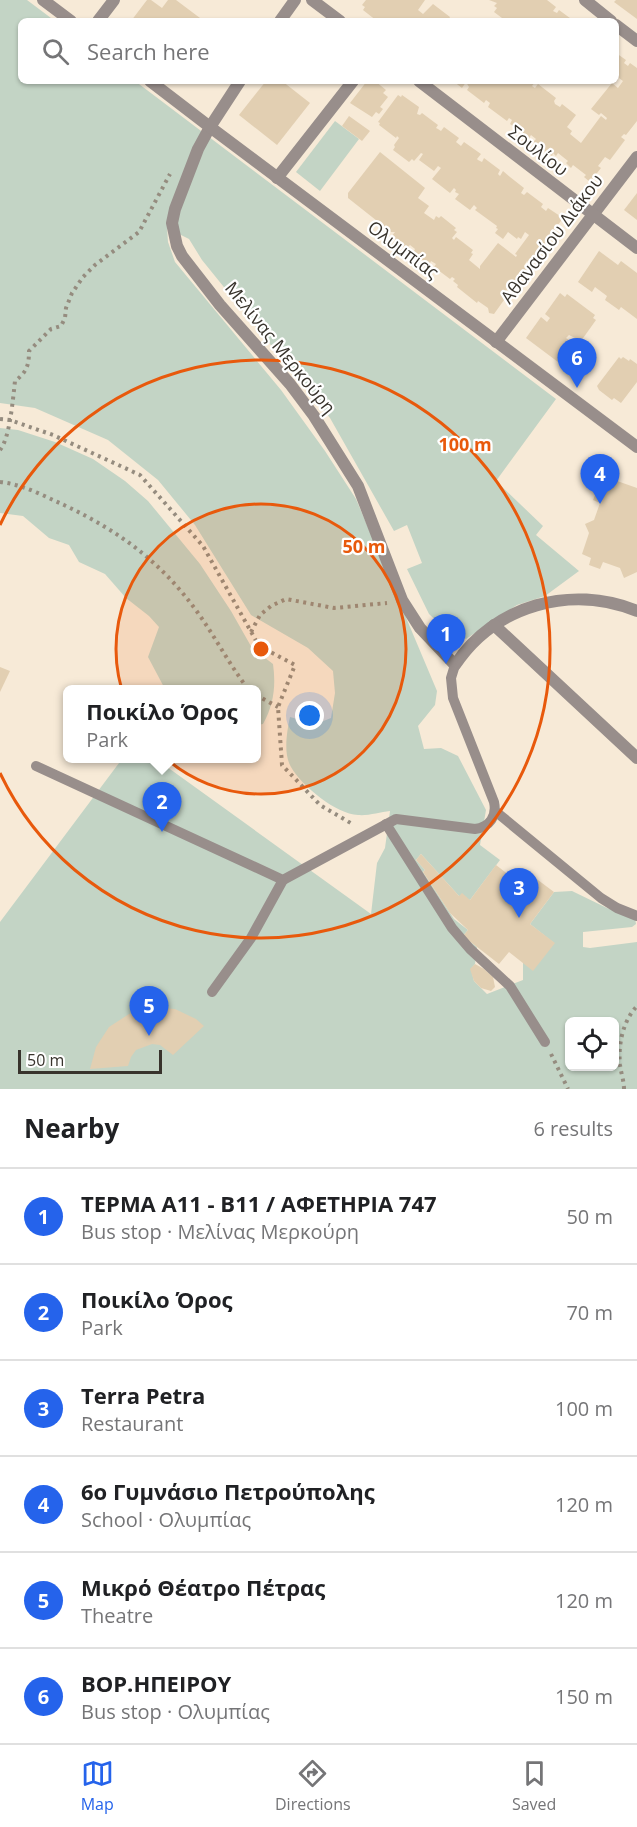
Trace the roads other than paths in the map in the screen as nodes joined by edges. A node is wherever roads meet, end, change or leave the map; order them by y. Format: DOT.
graph roads {
  1 [pos="43,0"];
  2 [pos="114,0"];
  3 [pos="295,0"];
  4 [pos="312,0"];
  5 [pos="585,0"];
  6 [pos="67,18"];
  7 [pos="100,18"];
  8 [pos="282,18"];
  9 [pos="336,18"];
  10 [pos="607,18"];
  11 [pos="619,27"];
  12 [pos="637,41"];
  13 [pos="154,84"];
  14 [pos="238,84"];
  15 [pos="352,84"];
  16 [pos="423,84"];
  17 [pos="210,127"];
  18 [pos="637,156"];
  19 [pos="277,178"];
  20 [pos="592,215"];
  21 [pos="637,248"];
  22 [pos="496,342"];
  23 [pos="637,447"];
  24 [pos="637,611"];
  25 [pos="494,625"];
  26 [pos="455,664"];
  27 [pos="637,758"];
  28 [pos="36,766"];
  29 [pos="494,814"];
  30 [pos="386,824"];
  31 [pos="283,880"];
  32 [pos="637,916"];
  33 [pos="212,992"];
  34 [pos="545,1042"];
  1 -- 6 [label="street"];
  2 -- 7 [label="street"];
  3 -- 8 [label="street"];
  4 -- 9 [label="street"];
  5 -- 10 [label="street"];
  11 -- 12 [label="street"];
  13 -- 17 [label="street, Ολυμπίας"];
  14 -- 17 [label="street, Μελίνας Μερκούρη"];
  15 -- 19 [label="street"];
  16 -- 20 [label="street, Σουλίου"];
  17 -- 19 [label="street, Ολυμπίας"];
  17 -- 26 [label="street, Μελίνας Μερκούρη"];
  18 -- 20 [label="street, Αθανασίου Διάκου"];
  19 -- 22 [label="street, Ολυμπίας"];
  20 -- 21 [label="street, Σουλίου"];
  20 -- 22 [label="street, Αθανασίου Διάκου"];
  22 -- 23 [label="street, Ολυμπίας"];
  24 -- 25 [label="street"];
  25 -- 26 [label="street"];
  25 -- 27 [label="street"];
  26 -- 29 [label="lane"];
  28 -- 31 [label="lane"];
  29 -- 30 [label="lane"];
  29 -- 32 [label="lane"];
  30 -- 31 [label="lane"];
  30 -- 34 [label="lane"];
  31 -- 33 [label="lane"];
}
